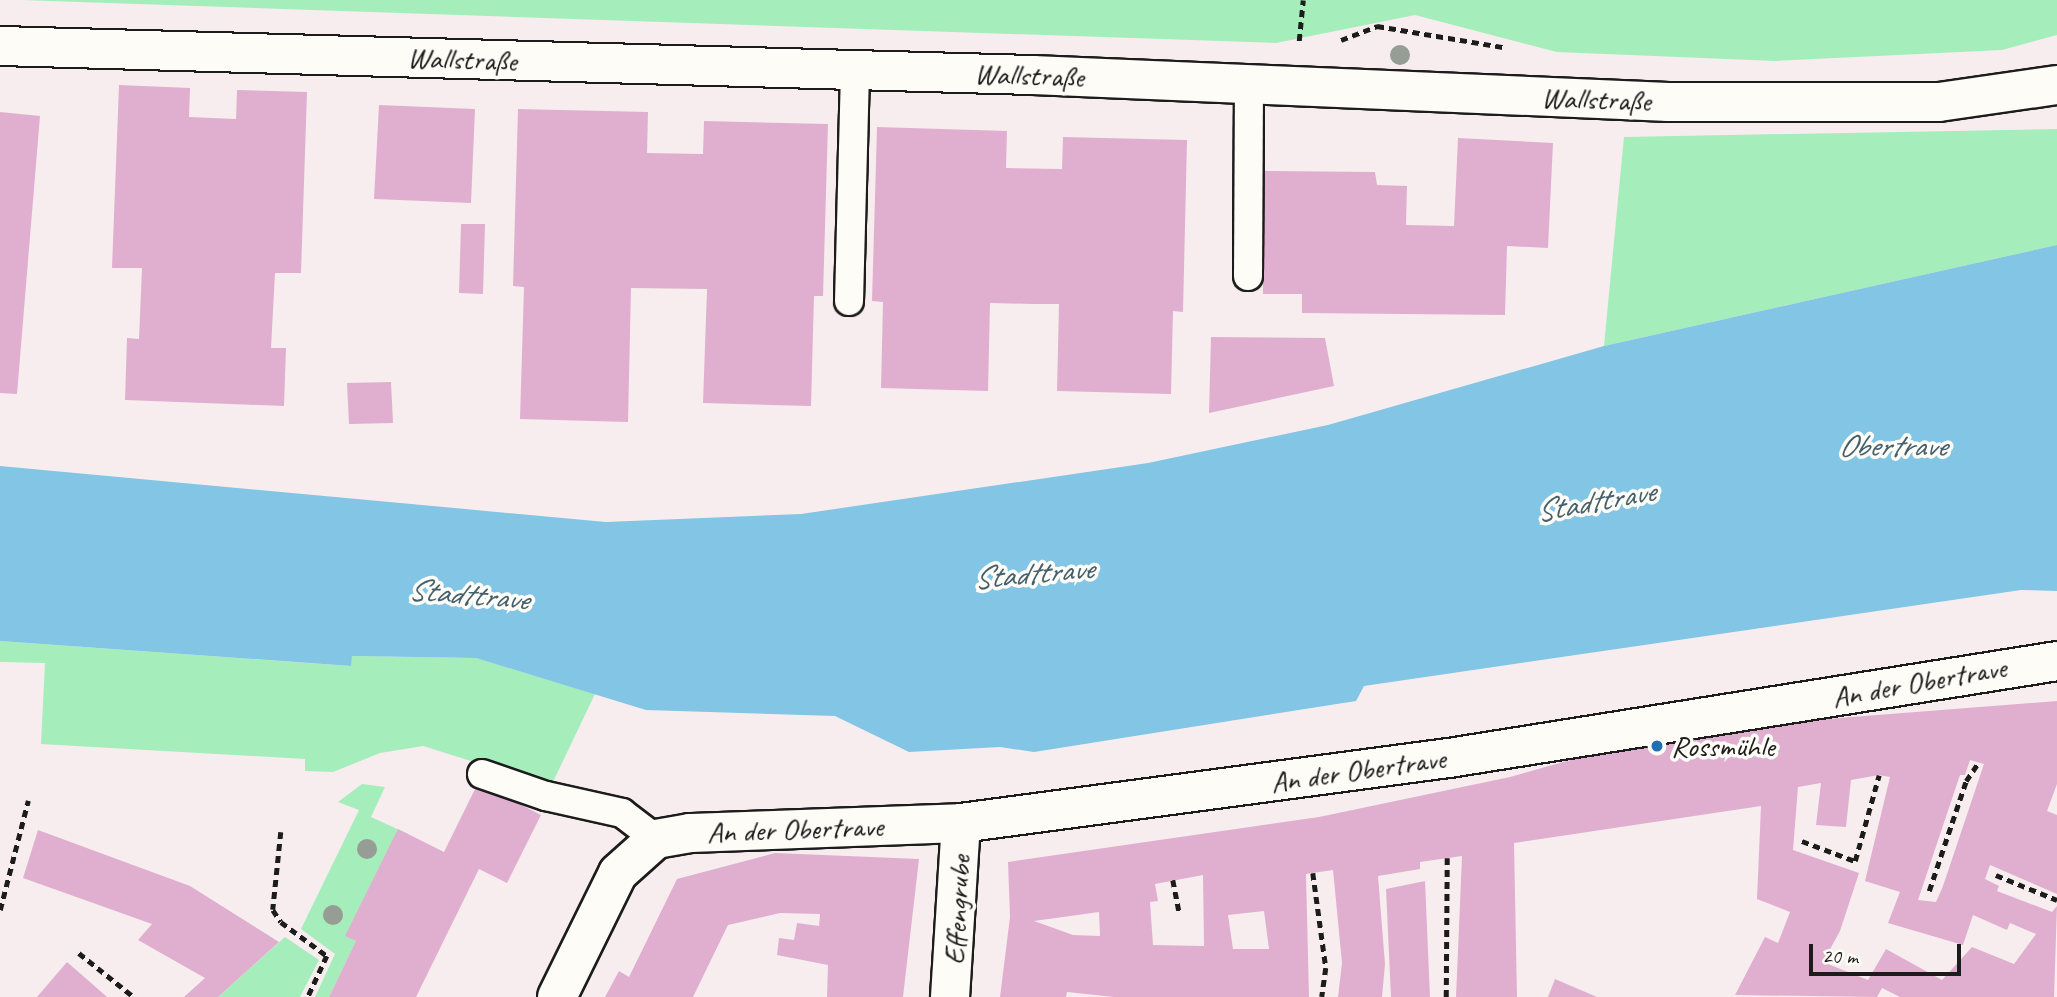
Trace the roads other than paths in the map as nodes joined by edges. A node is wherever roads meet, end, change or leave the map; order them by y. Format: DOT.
graph roads {
  1 [pos="0,46"];
  2 [pos="855,70"];
  3 [pos="1249,84"];
  4 [pos="2057,85"];
  5 [pos="1248,276"];
  6 [pos="849,301"];
  7 [pos="2057,661"];
  8 [pos="482,774"];
  9 [pos="961,823"];
  10 [pos="656,839"];
  11 [pos="556,997"];
  12 [pos="950,997"];
  1 -- 2 [label="main road, Wallstraße"];
  2 -- 3 [label="main road, Wallstraße"];
  2 -- 6 [label="lane"];
  3 -- 4 [label="main road, Wallstraße"];
  3 -- 5 [label="lane"];
  7 -- 9 [label="main road, An der Obertrave"];
  8 -- 10 [label="lane"];
  9 -- 10 [label="main road, An der Obertrave"];
  9 -- 12 [label="main road, Effengrube"];
  10 -- 11 [label="main road"];
}
